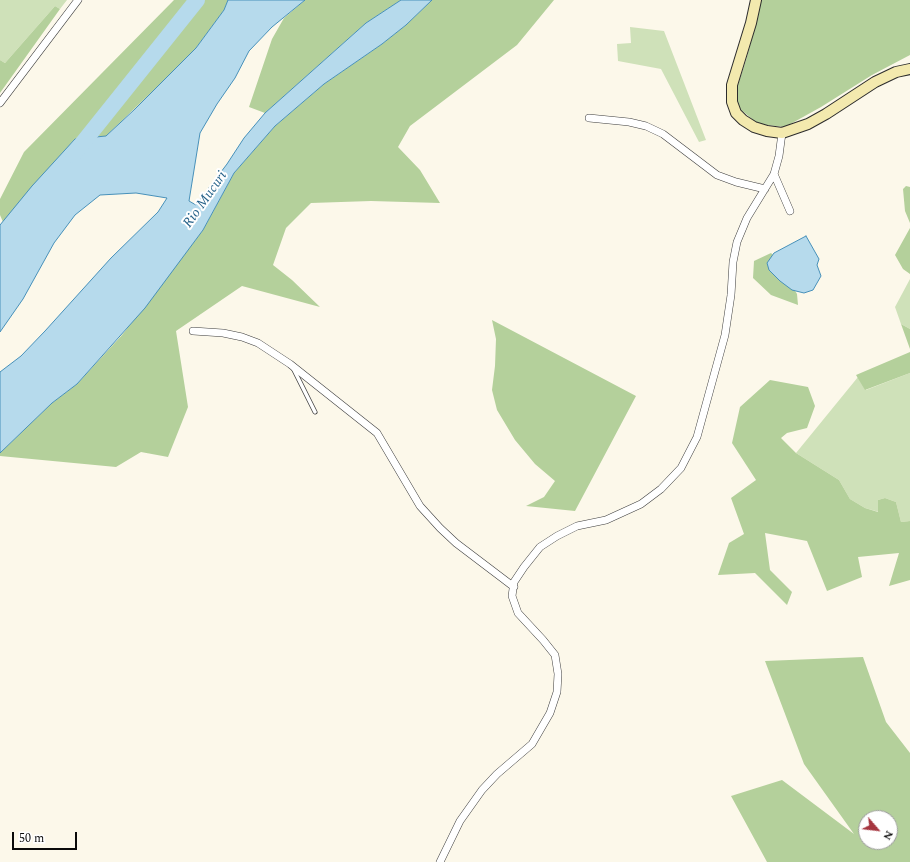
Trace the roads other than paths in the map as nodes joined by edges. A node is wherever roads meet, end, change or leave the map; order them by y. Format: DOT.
graph roads {
  1 [pos="78,0"];
  2 [pos="756,0"];
  3 [pos="910,69"];
  4 [pos="0,103"];
  5 [pos="589,118"];
  6 [pos="782,132"];
  7 [pos="774,174"];
  8 [pos="765,189"];
  9 [pos="790,211"];
  10 [pos="193,331"];
  11 [pos="290,364"];
  12 [pos="315,412"];
  13 [pos="514,587"];
  14 [pos="440,862"];
  1 -- 4 [label="street"];
  2 -- 6 [label="main road"];
  3 -- 6 [label="main road"];
  5 -- 8 [label="street"];
  6 -- 7 [label="street"];
  7 -- 8 [label="street"];
  7 -- 9 [label="street"];
  8 -- 13 [label="street"];
  10 -- 11 [label="street"];
  11 -- 12 [label="lane"];
  11 -- 13 [label="street"];
  13 -- 14 [label="street"];
}
